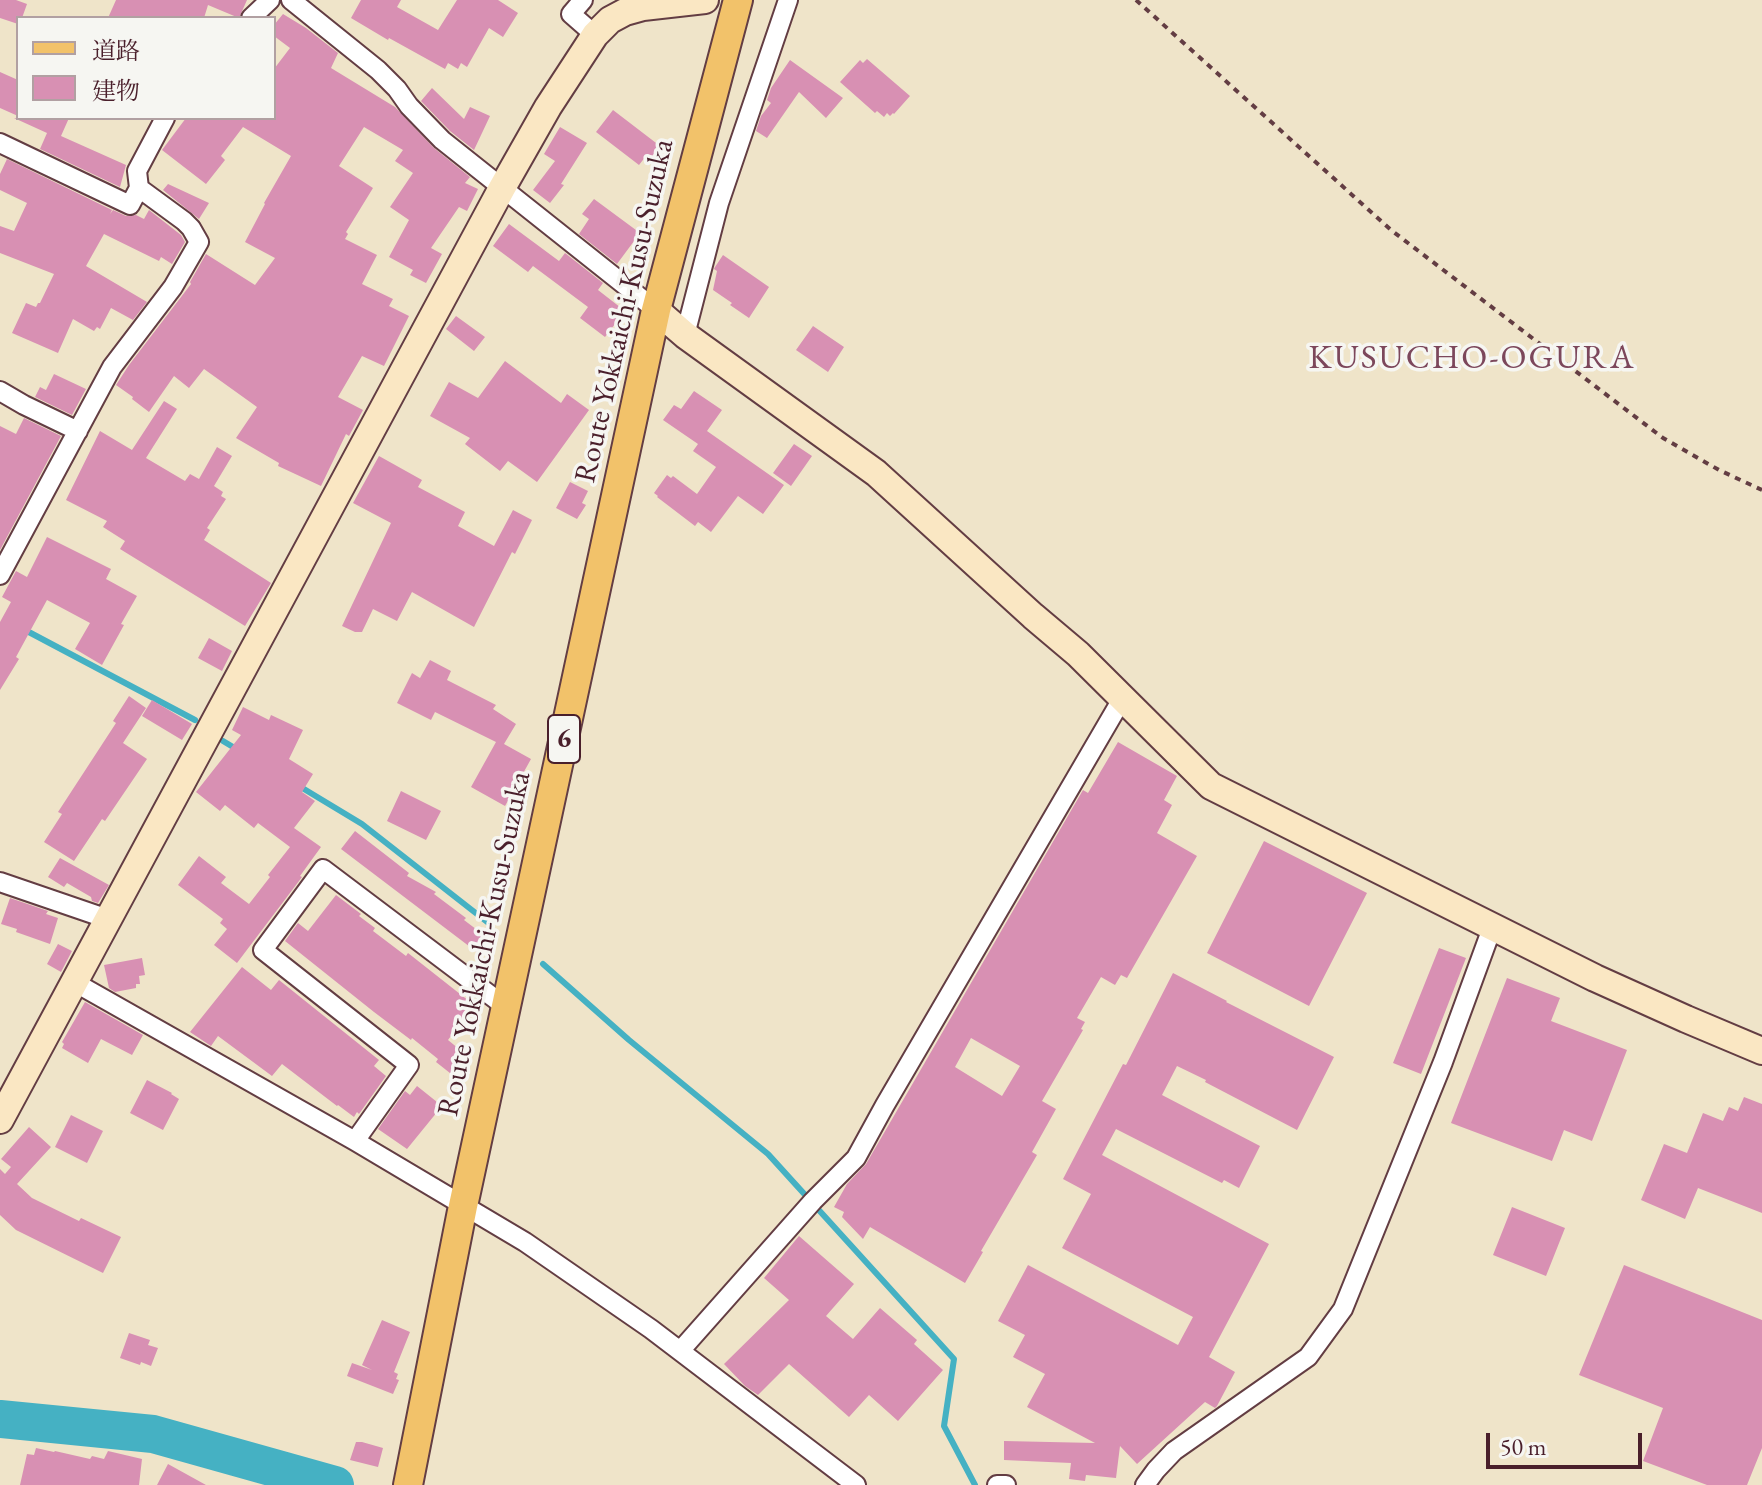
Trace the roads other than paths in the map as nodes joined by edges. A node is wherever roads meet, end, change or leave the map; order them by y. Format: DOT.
graph roads {
  1 [pos="270,0"];
  2 [pos="291,0"];
  3 [pos="583,0"];
  4 [pos="705,0"];
  5 [pos="738,0"];
  6 [pos="788,0"];
  7 [pos="253,16"];
  8 [pos="595,35"];
  9 [pos="164,120"];
  10 [pos="0,143"];
  11 [pos="139,188"];
  12 [pos="502,188"];
  13 [pos="656,310"];
  14 [pos="685,335"];
  15 [pos="0,391"];
  16 [pos="78,431"];
  17 [pos="0,575"];
  18 [pos="1122,699"];
  19 [pos="2,888"];
  20 [pos="108,919"];
  21 [pos="1492,928"];
  22 [pos="74,982"];
  23 [pos="506,1007"];
  24 [pos="1762,1051"];
  25 [pos="0,1120"];
  26 [pos="355,1141"];
  27 [pos="463,1206"];
  28 [pos="680,1351"];
  29 [pos="408,1483"];
  30 [pos="856,1485"];
  31 [pos="997,1485"];
  32 [pos="1006,1485"];
  33 [pos="1145,1485"];
  1 -- 7 [label="street"];
  2 -- 12 [label="street"];
  3 -- 8 [label="street"];
  4 -- 8 [label="street"];
  5 -- 13 [label="main road, Route Yokkaichi-Kusu-Suzuka / 6"];
  6 -- 14 [label="street"];
  8 -- 12 [label="street"];
  9 -- 11 [label="street"];
  10 -- 11 [label="street"];
  11 -- 16 [label="street"];
  12 -- 13 [label="street"];
  12 -- 20 [label="street"];
  13 -- 14 [label="street"];
  13 -- 23 [label="main road, Route Yokkaichi-Kusu-Suzuka / 6"];
  14 -- 18 [label="street"];
  15 -- 16 [label="street"];
  16 -- 17 [label="street"];
  18 -- 21 [label="street"];
  18 -- 28 [label="street"];
  19 -- 20 [label="street"];
  20 -- 22 [label="street"];
  21 -- 24 [label="street"];
  21 -- 33 [label="street"];
  22 -- 25 [label="street"];
  22 -- 26 [label="street"];
  23 -- 26 [label="street"];
  23 -- 27 [label="main road, Route Yokkaichi-Kusu-Suzuka / 6"];
  26 -- 27 [label="street"];
  27 -- 28 [label="street"];
  27 -- 29 [label="main road, Route Yokkaichi-Kusu-Suzuka / 6"];
  28 -- 30 [label="street"];
  31 -- 32 [label="street"];
}
